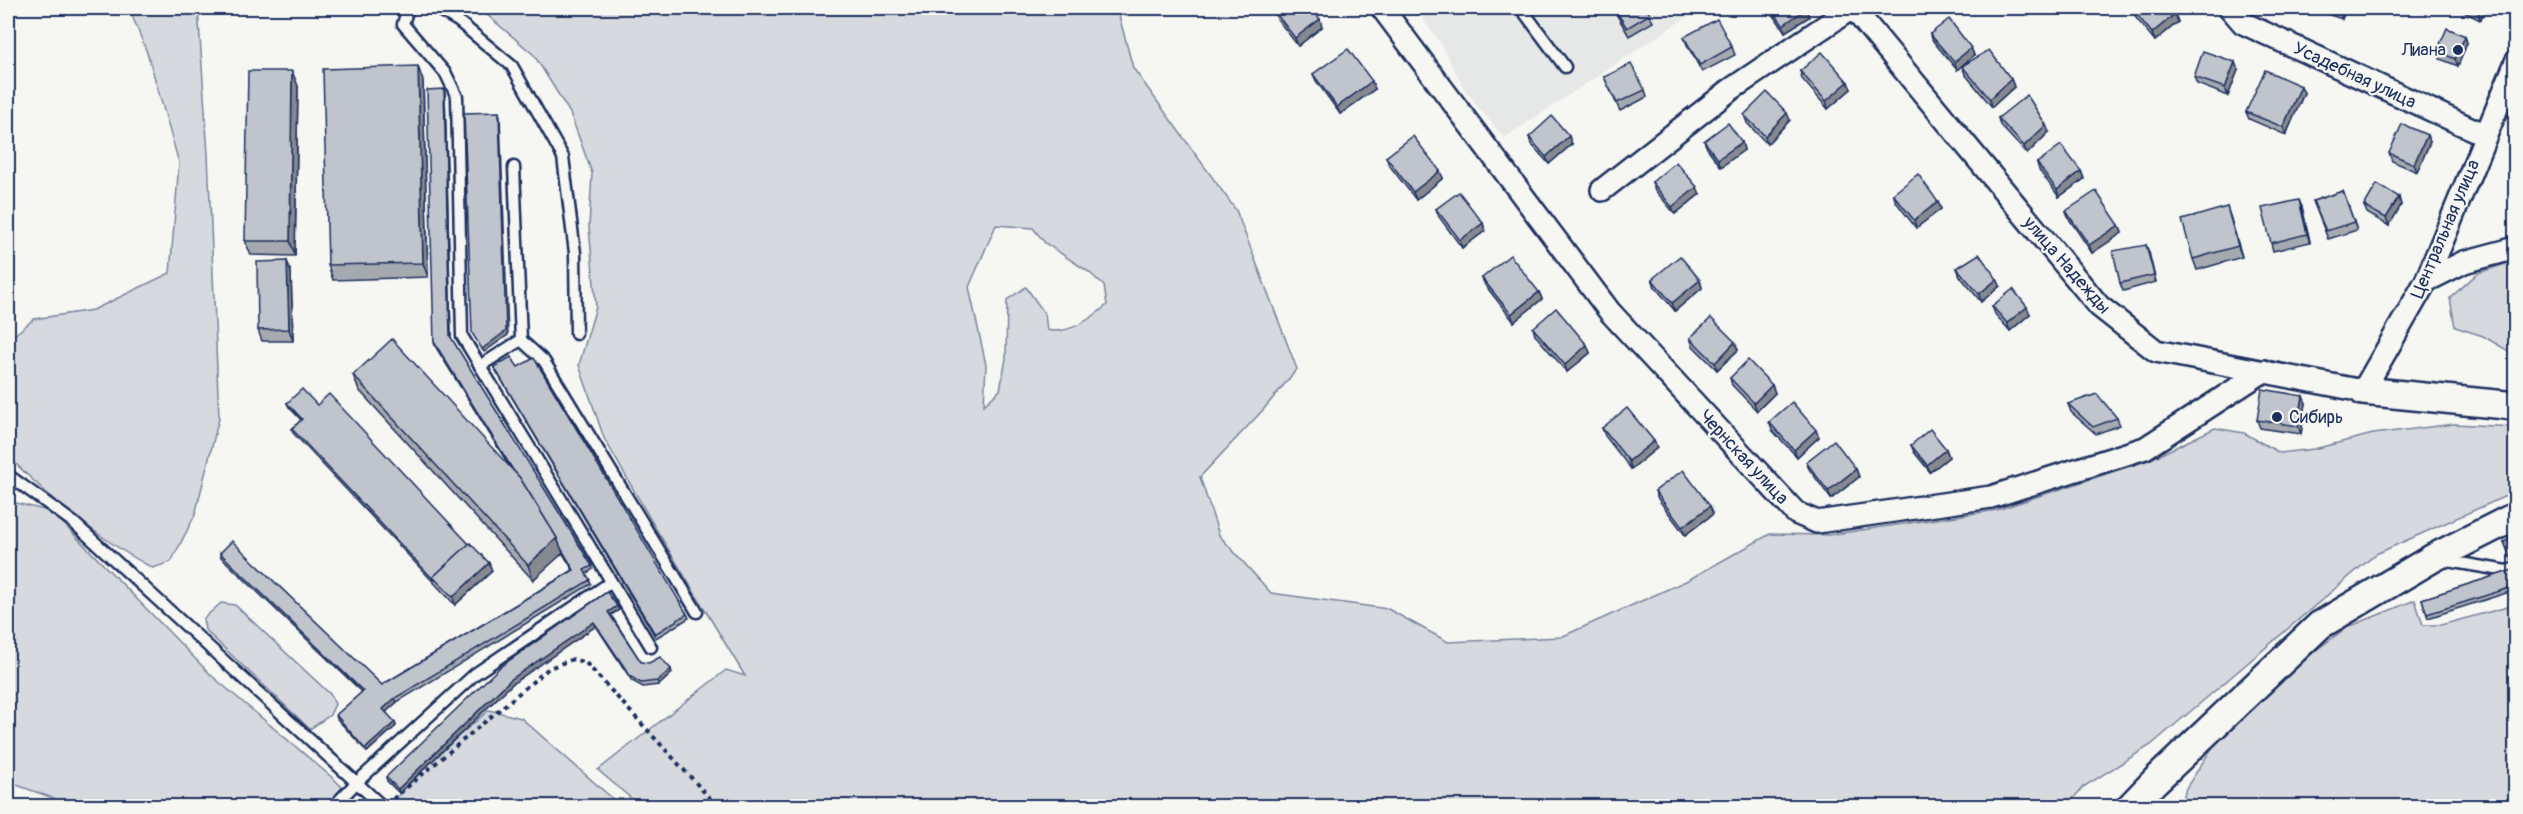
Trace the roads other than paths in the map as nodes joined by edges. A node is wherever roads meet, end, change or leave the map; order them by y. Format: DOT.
graph roads {
  1 [pos="408,8"];
  2 [pos="436,8"];
  3 [pos="1382,8"];
  4 [pos="1521,8"];
  5 [pos="1852,8"];
  6 [pos="2230,8"];
  7 [pos="2516,62"];
  8 [pos="1565,67"];
  9 [pos="2485,135"];
  10 [pos="514,167"];
  11 [pos="1602,190"];
  12 [pos="2516,248"];
  13 [pos="2426,281"];
  14 [pos="576,334"];
  15 [pos="521,340"];
  16 [pos="480,366"];
  17 [pos="2264,371"];
  18 [pos="2363,391"];
  19 [pos="2516,406"];
  20 [pos="8,476"];
  21 [pos="2516,516"];
  22 [pos="2433,558"];
  23 [pos="2516,568"];
  24 [pos="611,582"];
  25 [pos="697,612"];
  26 [pos="651,647"];
  27 [pos="356,783"];
  28 [pos="334,807"];
  29 [pos="383,807"];
  30 [pos="2131,807"];
  1 -- 16 [label="lane"];
  2 -- 14 [label="lane"];
  3 -- 17 [label="street, Чернская улица"];
  4 -- 8 [label="lane"];
  5 -- 11 [label="street"];
  5 -- 17 [label="street, улица Надежды"];
  6 -- 9 [label="street, Усадебная улица"];
  7 -- 9 [label="street, Центральная улица"];
  9 -- 13 [label="street, Центральная улица"];
  10 -- 15 [label="lane"];
  12 -- 13 [label="street"];
  13 -- 18 [label="street, Центральная улица"];
  15 -- 16 [label="lane"];
  15 -- 25 [label="lane"];
  16 -- 24 [label="lane"];
  17 -- 18 [label="street, улица Надежды"];
  18 -- 19 [label="street"];
  20 -- 27 [label="lane"];
  21 -- 22 [label="street"];
  22 -- 23 [label="lane"];
  22 -- 30 [label="street"];
  24 -- 26 [label="lane"];
  24 -- 27 [label="lane"];
  27 -- 28 [label="lane"];
  27 -- 29 [label="lane"];
}
